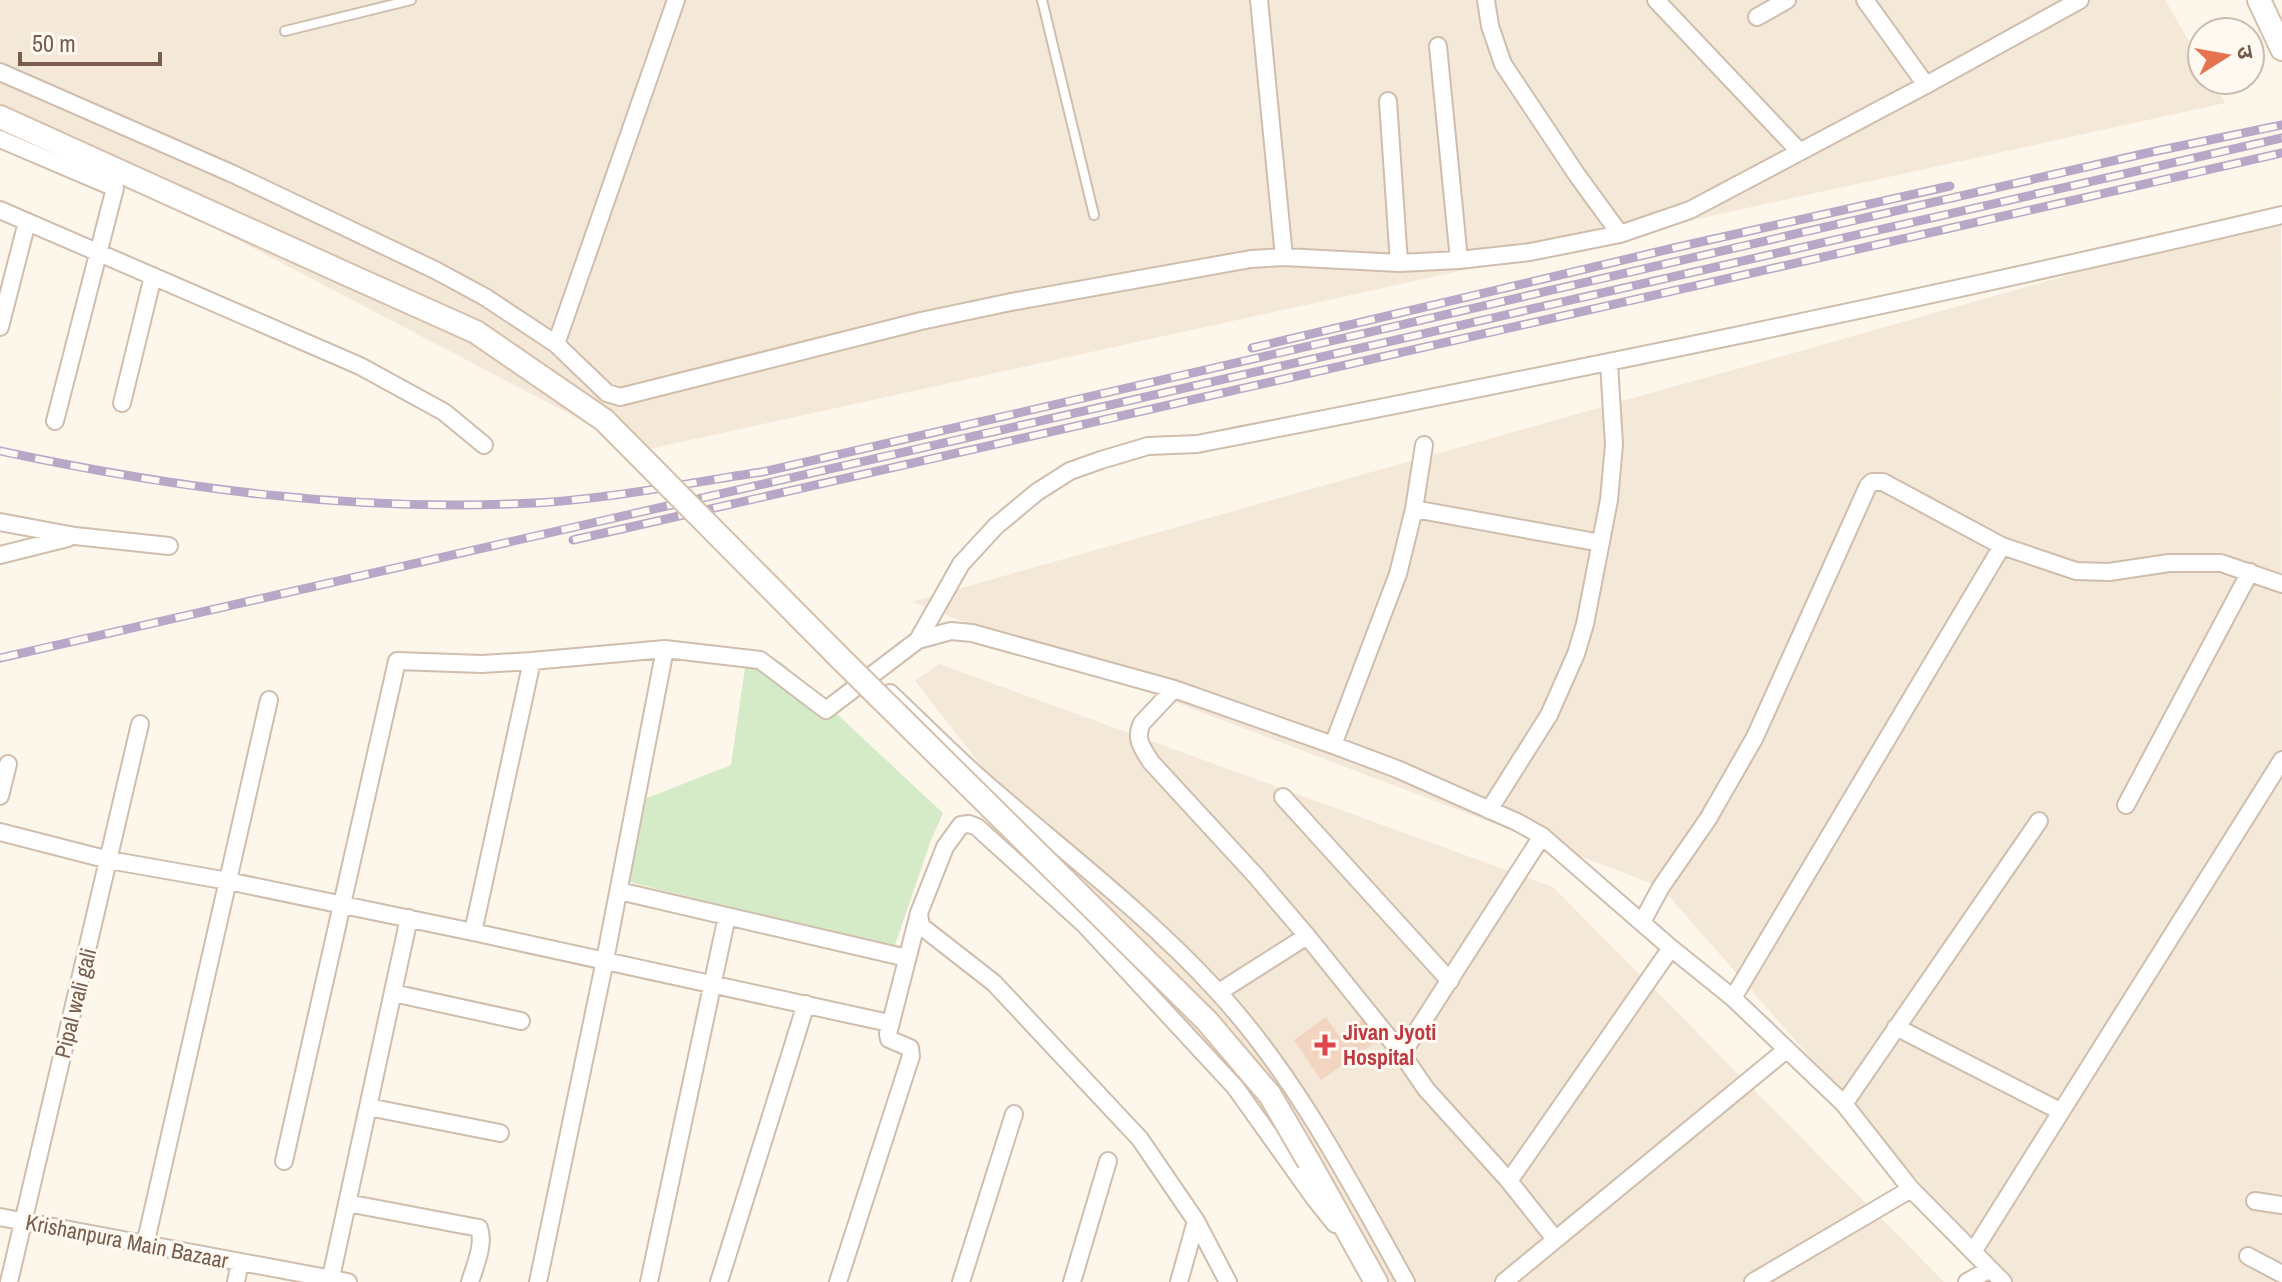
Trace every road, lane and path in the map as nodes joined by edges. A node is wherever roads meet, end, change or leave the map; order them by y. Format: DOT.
graph roads {
  1 [pos="411,0"];
  2 [pos="676,0"];
  3 [pos="1042,0"];
  4 [pos="1259,0"];
  5 [pos="1486,0"];
  6 [pos="1656,0"];
  7 [pos="1787,0"];
  8 [pos="1865,0"];
  9 [pos="2259,0"];
  10 [pos="2070,2"];
  11 [pos="1757,17"];
  12 [pos="285,31"];
  13 [pos="1438,46"];
  14 [pos="2282,49"];
  15 [pos="0,72"];
  16 [pos="1926,85"];
  17 [pos="1388,101"];
  18 [pos="0,117"];
  19 [pos="0,139"];
  20 [pos="1800,152"];
  21 [pos="0,210"];
  22 [pos="1094,215"];
  23 [pos="2282,215"];
  24 [pos="27,222"];
  25 [pos="1620,234"];
  26 [pos="99,253"];
  27 [pos="1284,257"];
  28 [pos="1459,260"];
  29 [pos="1399,263"];
  30 [pos="153,276"];
  31 [pos="1,322"];
  32 [pos="556,344"];
  33 [pos="1609,363"];
  34 [pos="122,403"];
  35 [pos="55,421"];
  36 [pos="484,445"];
  37 [pos="1424,445"];
  38 [pos="1414,509"];
  39 [pos="0,522"];
  40 [pos="75,536"];
  41 [pos="1601,543"];
  42 [pos="169,546"];
  43 [pos="2002,546"];
  44 [pos="0,555"];
  45 [pos="2250,572"];
  46 [pos="2282,584"];
  47 [pos="918,640"];
  48 [pos="665,649"];
  49 [pos="532,661"];
  50 [pos="872,675"];
  51 [pos="1174,689"];
  52 [pos="269,700"];
  53 [pos="140,724"];
  54 [pos="1333,745"];
  55 [pos="2282,760"];
  56 [pos="8,764"];
  57 [pos="0,796"];
  58 [pos="1283,797"];
  59 [pos="2126,805"];
  60 [pos="1489,810"];
  61 [pos="2039,821"];
  62 [pos="0,832"];
  63 [pos="1542,836"];
  64 [pos="109,860"];
  65 [pos="228,881"];
  66 [pos="619,891"];
  67 [pos="342,905"];
  68 [pos="919,913"];
  69 [pos="727,916"];
  70 [pos="409,918"];
  71 [pos="1642,922"];
  72 [pos="473,932"];
  73 [pos="1307,936"];
  74 [pos="1671,948"];
  75 [pos="907,958"];
  76 [pos="605,960"];
  77 [pos="1450,981"];
  78 [pos="713,983"];
  79 [pos="1219,992"];
  80 [pos="393,993"];
  81 [pos="1733,998"];
  82 [pos="806,1004"];
  83 [pos="521,1021"];
  84 [pos="889,1023"];
  85 [pos="1896,1027"];
  86 [pos="1786,1050"];
  87 [pos="1402,1054"];
  88 [pos="1844,1104"];
  89 [pos="368,1107"];
  90 [pos="2060,1111"];
  91 [pos="1014,1114"];
  92 [pos="500,1133"];
  93 [pos="284,1161"];
  94 [pos="1108,1161"];
  95 [pos="1509,1181"];
  96 [pos="1911,1189"];
  97 [pos="2255,1201"];
  98 [pos="347,1203"];
  99 [pos="2282,1205"];
  100 [pos="0,1217"];
  101 [pos="1196,1221"];
  102 [pos="22,1222"];
  103 [pos="1555,1239"];
  104 [pos="145,1245"];
  105 [pos="1973,1252"];
  106 [pos="1362,1256"];
  107 [pos="2248,1256"];
  108 [pos="240,1262"];
  109 [pos="1990,1269"];
  110 [pos="2282,1274"];
  111 [pos="330,1280"];
  112 [pos="9,1282"];
  113 [pos="236,1282"];
  114 [pos="348,1282"];
  115 [pos="470,1282"];
  116 [pos="538,1282"];
  117 [pos="649,1282"];
  118 [pos="719,1282"];
  119 [pos="838,1282"];
  120 [pos="961,1282"];
  121 [pos="1072,1282"];
  122 [pos="1179,1282"];
  123 [pos="1228,1282"];
  124 [pos="1376,1282"];
  125 [pos="1406,1282"];
  126 [pos="1504,1282"];
  127 [pos="1753,1282"];
  128 [pos="1967,1282"];
  129 [pos="2003,1282"];
  1 -- 12 [label="lane"];
  2 -- 32 [label="street"];
  3 -- 22 [label="lane"];
  4 -- 27 [label="street"];
  5 -- 25 [label="street"];
  6 -- 20 [label="street"];
  7 -- 11 [label="street"];
  8 -- 16 [label="street"];
  9 -- 14 [label="main road"];
  10 -- 16 [label="street"];
  13 -- 28 [label="street"];
  15 -- 32 [label="street"];
  16 -- 20 [label="street"];
  17 -- 29 [label="street"];
  18 -- 106 [label="main road, bridge"];
  19 -- 26 [label="street"];
  20 -- 25 [label="street"];
  21 -- 24 [label="street"];
  23 -- 33 [label="street"];
  24 -- 26 [label="street"];
  24 -- 31 [label="street"];
  25 -- 28 [label="street"];
  26 -- 30 [label="street"];
  26 -- 35 [label="street"];
  27 -- 29 [label="street"];
  27 -- 32 [label="street"];
  28 -- 29 [label="street"];
  30 -- 34 [label="street"];
  30 -- 36 [label="street"];
  33 -- 41 [label="street"];
  33 -- 47 [label="street"];
  37 -- 38 [label="street"];
  38 -- 41 [label="street"];
  38 -- 54 [label="street"];
  39 -- 40 [label="street"];
  40 -- 42 [label="street"];
  40 -- 44 [label="street"];
  41 -- 60 [label="street"];
  43 -- 45 [label="street"];
  43 -- 71 [label="street"];
  43 -- 81 [label="street"];
  45 -- 46 [label="street"];
  45 -- 59 [label="street"];
  47 -- 50 [label="street"];
  47 -- 51 [label="street"];
  48 -- 49 [label="street"];
  48 -- 50 [label="street"];
  48 -- 66 [label="street"];
  49 -- 67 [label="street"];
  49 -- 72 [label="street"];
  50 -- 79 [label="street"];
  51 -- 54 [label="street"];
  51 -- 73 [label="street"];
  52 -- 65 [label="street"];
  53 -- 64 [label="street, Pipal wali gali"];
  54 -- 60 [label="street"];
  55 -- 90 [label="street"];
  56 -- 57 [label="street"];
  58 -- 77 [label="street"];
  60 -- 63 [label="street"];
  61 -- 85 [label="street"];
  62 -- 64 [label="street"];
  63 -- 71 [label="street"];
  63 -- 77 [label="street"];
  64 -- 65 [label="street"];
  64 -- 102 [label="street, Pipal wali gali"];
  65 -- 67 [label="street"];
  65 -- 104 [label="street"];
  66 -- 69 [label="street"];
  66 -- 76 [label="street"];
  67 -- 70 [label="street"];
  67 -- 93 [label="street"];
  68 -- 75 [label="street"];
  68 -- 101 [label="street"];
  68 -- 106 [label="street"];
  69 -- 75 [label="street"];
  69 -- 78 [label="street"];
  70 -- 72 [label="street"];
  70 -- 80 [label="street"];
  71 -- 74 [label="street"];
  72 -- 76 [label="street"];
  73 -- 79 [label="street"];
  73 -- 87 [label="street"];
  74 -- 81 [label="street"];
  74 -- 95 [label="street"];
  75 -- 84 [label="street"];
  76 -- 78 [label="street"];
  76 -- 116 [label="street"];
  77 -- 87 [label="street"];
  78 -- 82 [label="street"];
  78 -- 117 [label="street"];
  79 -- 125 [label="street"];
  80 -- 83 [label="street"];
  80 -- 89 [label="street"];
  81 -- 86 [label="street"];
  82 -- 84 [label="street"];
  82 -- 118 [label="street"];
  84 -- 119 [label="street"];
  85 -- 88 [label="street"];
  85 -- 90 [label="street"];
  86 -- 88 [label="street"];
  86 -- 103 [label="street"];
  87 -- 95 [label="street"];
  88 -- 96 [label="street"];
  89 -- 92 [label="street"];
  89 -- 98 [label="street"];
  90 -- 105 [label="street"];
  91 -- 120 [label="street"];
  94 -- 121 [label="street"];
  95 -- 103 [label="street"];
  96 -- 105 [label="street"];
  96 -- 127 [label="street"];
  97 -- 99 [label="street"];
  98 -- 111 [label="street"];
  98 -- 115 [label="street"];
  100 -- 102 [label="street, Krishanpura Main Bazaar"];
  101 -- 122 [label="street"];
  101 -- 123 [label="street"];
  102 -- 104 [label="street, Krishanpura Main Bazaar"];
  102 -- 112 [label="street, Pipal wali gali"];
  103 -- 126 [label="street"];
  104 -- 108 [label="street, Krishanpura Main Bazaar"];
  105 -- 109 [label="street"];
  106 -- 124 [label="main road"];
  107 -- 110 [label="street"];
  108 -- 111 [label="street, Krishanpura Main Bazaar"];
  108 -- 113 [label="street"];
  109 -- 128 [label="street"];
  109 -- 129 [label="street"];
  111 -- 114 [label="street, Krishanpura Main Bazaar"];
}
